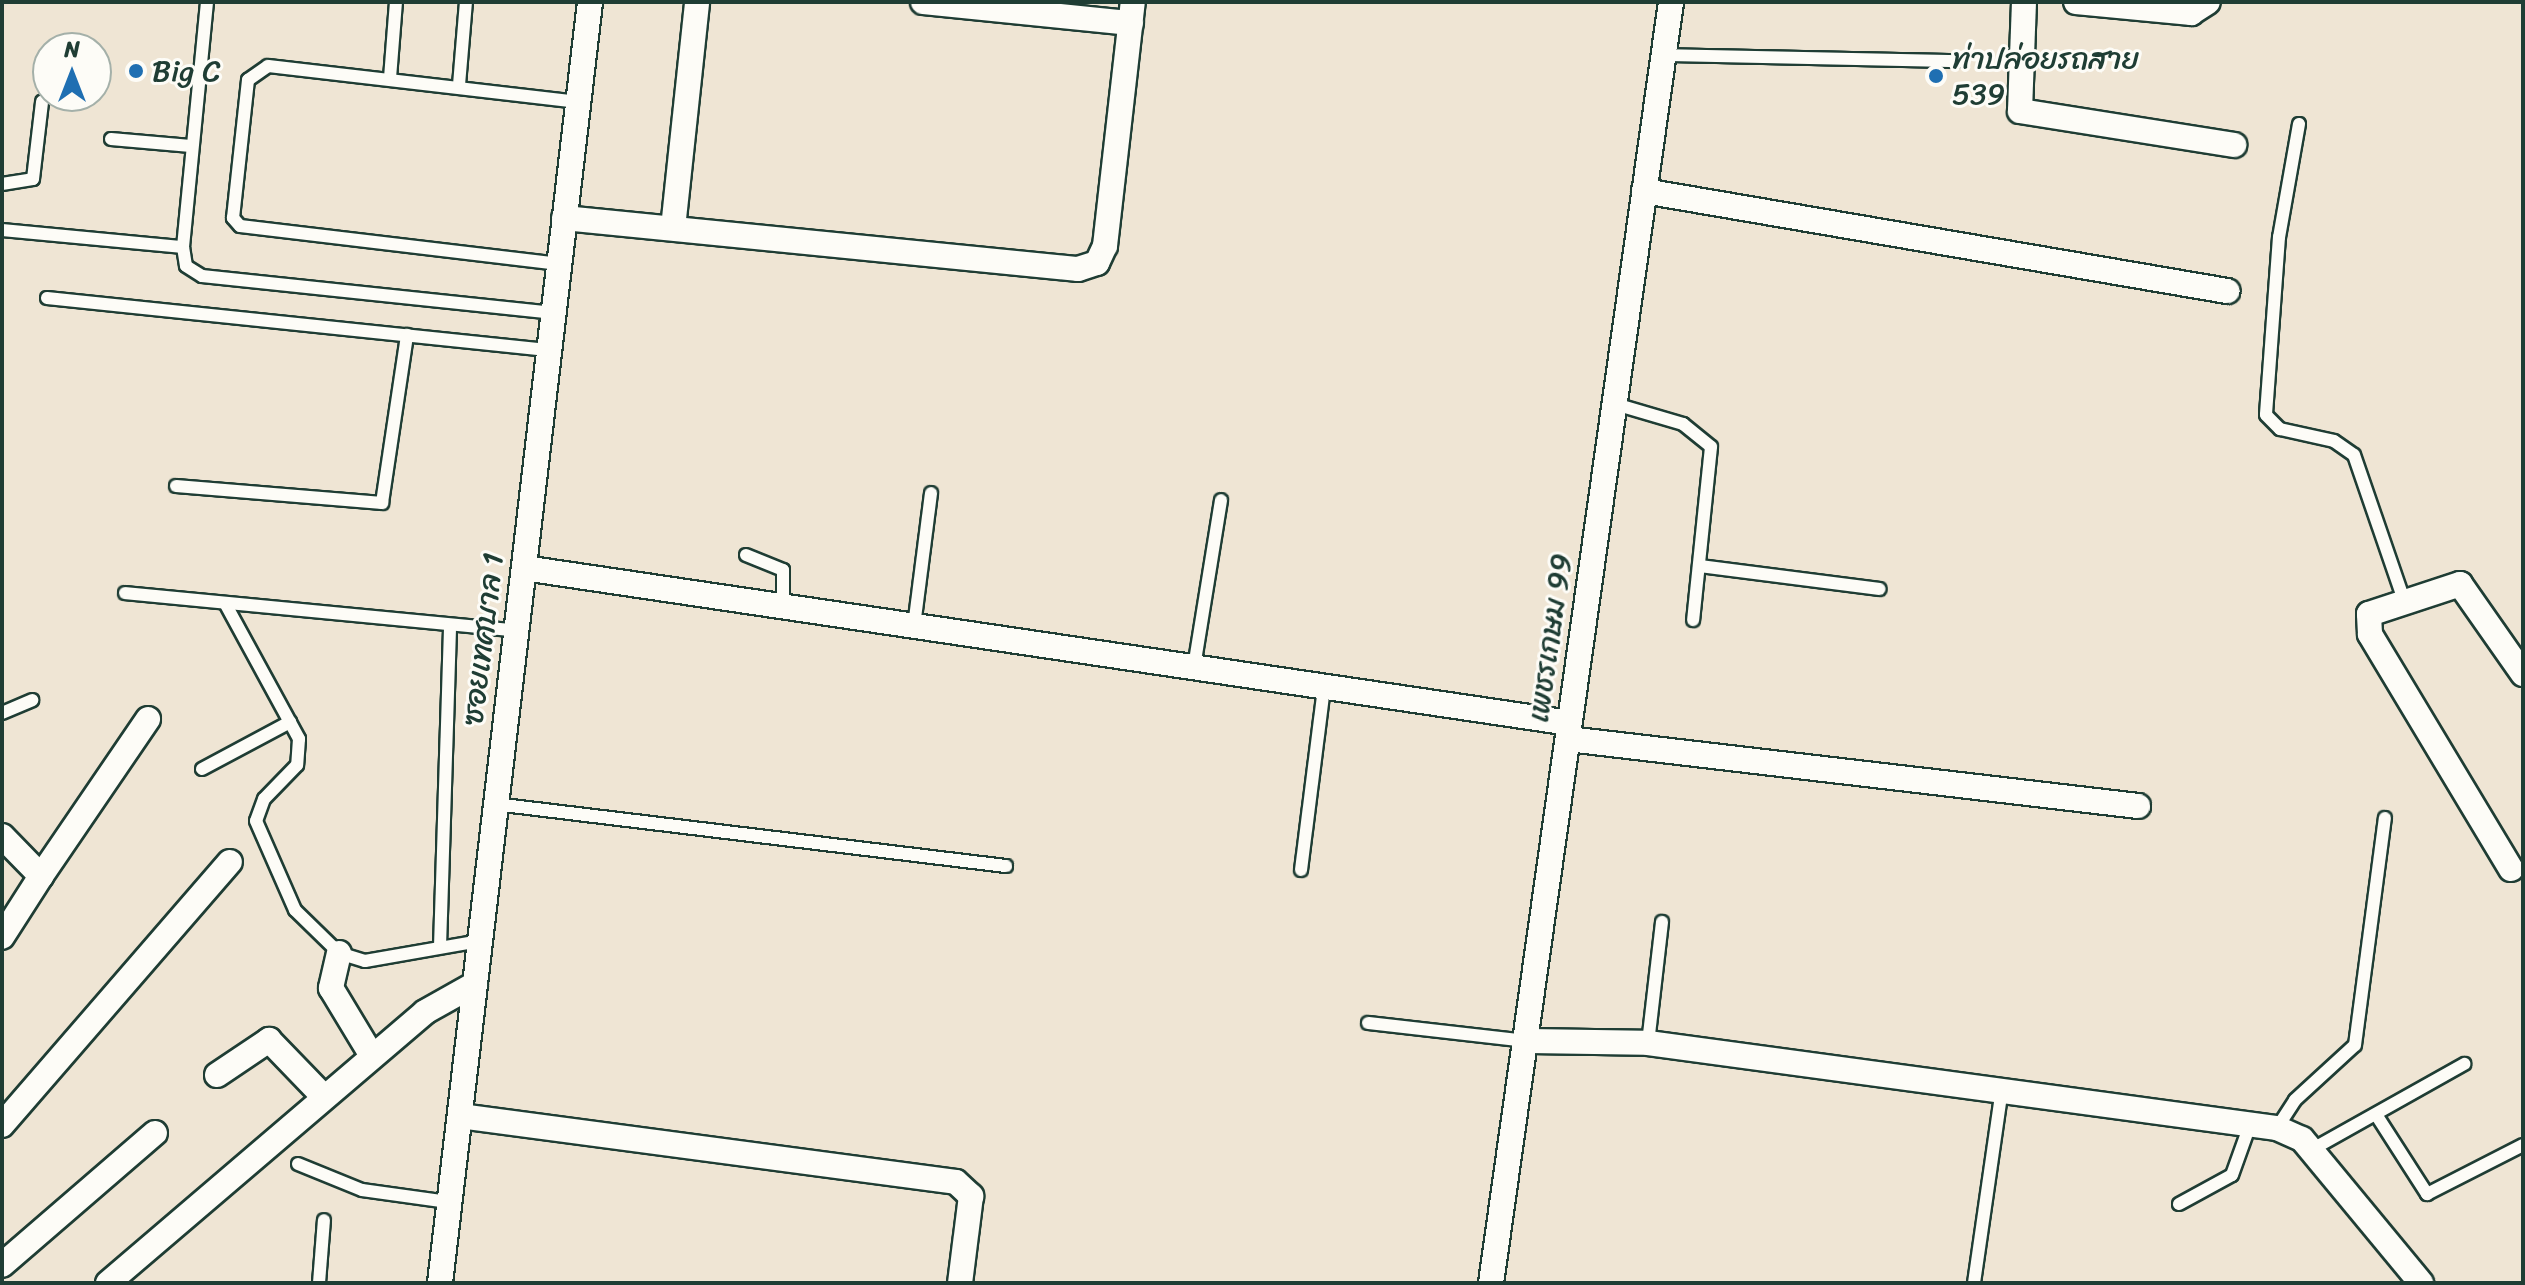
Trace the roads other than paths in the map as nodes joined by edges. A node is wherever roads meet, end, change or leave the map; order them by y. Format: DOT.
graph roads {
  1 [pos="207,2"];
  2 [pos="396,2"];
  3 [pos="466,2"];
  4 [pos="590,2"];
  5 [pos="697,2"];
  6 [pos="923,2"];
  7 [pos="1671,2"];
  8 [pos="2024,2"];
  9 [pos="2076,2"];
  10 [pos="2208,2"];
  11 [pos="2111,4"];
  12 [pos="1132,12"];
  13 [pos="1664,55"];
  14 [pos="1955,61"];
  15 [pos="390,78"];
  16 [pos="459,85"];
  17 [pos="579,102"];
  18 [pos="41,112"];
  19 [pos="2299,124"];
  20 [pos="111,139"];
  21 [pos="2234,145"];
  22 [pos="191,146"];
  23 [pos="2,184"];
  24 [pos="1644,191"];
  25 [pos="564,218"];
  26 [pos="673,228"];
  27 [pos="2,230"];
  28 [pos="183,247"];
  29 [pos="559,264"];
  30 [pos="2227,291"];
  31 [pos="47,298"];
  32 [pos="552,313"];
  33 [pos="407,335"];
  34 [pos="547,350"];
  35 [pos="1615,404"];
  36 [pos="176,486"];
  37 [pos="931,493"];
  38 [pos="1221,500"];
  39 [pos="746,555"];
  40 [pos="1700,566"];
  41 [pos="524,568"];
  42 [pos="1880,589"];
  43 [pos="125,593"];
  44 [pos="2403,597"];
  45 [pos="225,603"];
  46 [pos="783,606"];
  47 [pos="1693,620"];
  48 [pos="450,625"];
  49 [pos="914,626"];
  50 [pos="517,631"];
  51 [pos="1194,667"];
  52 [pos="2523,674"];
  53 [pos="1324,687"];
  54 [pos="32,700"];
  55 [pos="2,713"];
  56 [pos="148,719"];
  57 [pos="290,722"];
  58 [pos="1569,731"];
  59 [pos="202,769"];
  60 [pos="495,804"];
  61 [pos="2138,806"];
  62 [pos="2385,818"];
  63 [pos="2,836"];
  64 [pos="230,862"];
  65 [pos="1006,866"];
  66 [pos="2511,869"];
  67 [pos="1301,870"];
  68 [pos="41,876"];
  69 [pos="1662,922"];
  70 [pos="2,937"];
  71 [pos="480,941"];
  72 [pos="440,947"];
  73 [pos="339,953"];
  74 [pos="475,984"];
  75 [pos="1368,1023"];
  76 [pos="1525,1041"];
  77 [pos="1648,1043"];
  78 [pos="372,1056"];
  79 [pos="2464,1064"];
  80 [pos="217,1075"];
  81 [pos="2002,1088"];
  82 [pos="323,1096"];
  83 [pos="460,1116"];
  84 [pos="2377,1116"];
  85 [pos="2251,1122"];
  86 [pos="2,1125"];
  87 [pos="2277,1128"];
  88 [pos="155,1133"];
  89 [pos="2523,1145"];
  90 [pos="2311,1150"];
  91 [pos="298,1164"];
  92 [pos="448,1202"];
  93 [pos="2179,1204"];
  94 [pos="324,1220"];
  95 [pos="2,1265"];
  96 [pos="1495,1281"];
  97 [pos="108,1283"];
  98 [pos="319,1283"];
  99 [pos="440,1283"];
  100 [pos="960,1283"];
  101 [pos="1974,1283"];
  102 [pos="2421,1283"];
  1 -- 22 [label="lane"];
  2 -- 15 [label="lane"];
  3 -- 16 [label="lane"];
  4 -- 17 [label="street, ซอยเทศบาล 1"];
  5 -- 26 [label="street"];
  6 -- 12 [label="street"];
  7 -- 13 [label="street, เพชรเกษม 99"];
  8 -- 21 [label="street"];
  9 -- 11 [label="street"];
  10 -- 11 [label="street"];
  12 -- 26 [label="street"];
  13 -- 14 [label="lane"];
  13 -- 24 [label="street, เพชรเกษม 99"];
  15 -- 16 [label="lane"];
  15 -- 29 [label="lane"];
  16 -- 17 [label="lane"];
  17 -- 25 [label="street, ซอยเทศบาล 1"];
  18 -- 23 [label="lane"];
  19 -- 44 [label="lane"];
  20 -- 22 [label="lane"];
  22 -- 28 [label="lane"];
  24 -- 30 [label="street"];
  24 -- 35 [label="street, เพชรเกษม 99"];
  25 -- 26 [label="street"];
  25 -- 29 [label="street, ซอยเทศบาล 1"];
  27 -- 28 [label="lane"];
  28 -- 32 [label="lane"];
  29 -- 32 [label="street, ซอยเทศบาล 1"];
  31 -- 33 [label="lane"];
  32 -- 34 [label="street, ซอยเทศบาล 1"];
  33 -- 34 [label="lane"];
  33 -- 36 [label="lane"];
  34 -- 41 [label="street, ซอยเทศบาล 1"];
  35 -- 40 [label="lane"];
  35 -- 58 [label="street, เพชรเกษม 99"];
  37 -- 49 [label="lane"];
  38 -- 51 [label="lane"];
  39 -- 46 [label="lane"];
  40 -- 42 [label="lane"];
  40 -- 47 [label="lane"];
  41 -- 46 [label="street"];
  41 -- 50 [label="street, ซอยเทศบาล 1"];
  43 -- 45 [label="lane"];
  44 -- 52 [label="street"];
  44 -- 66 [label="street"];
  45 -- 48 [label="lane"];
  45 -- 57 [label="lane"];
  46 -- 49 [label="street"];
  48 -- 50 [label="lane"];
  48 -- 72 [label="lane"];
  49 -- 51 [label="street"];
  50 -- 60 [label="street, ซอยเทศบาล 1"];
  51 -- 53 [label="street"];
  53 -- 58 [label="street"];
  53 -- 67 [label="lane"];
  54 -- 55 [label="lane"];
  56 -- 68 [label="street"];
  57 -- 59 [label="lane"];
  57 -- 73 [label="lane"];
  58 -- 61 [label="street"];
  58 -- 76 [label="street, เพชรเกษม 99"];
  60 -- 65 [label="lane"];
  60 -- 71 [label="street, ซอยเทศบาล 1"];
  62 -- 87 [label="lane"];
  63 -- 68 [label="street"];
  64 -- 86 [label="street"];
  68 -- 70 [label="street"];
  69 -- 77 [label="lane"];
  71 -- 72 [label="lane"];
  71 -- 74 [label="street, ซอยเทศบาล 1"];
  72 -- 73 [label="lane"];
  73 -- 78 [label="street"];
  74 -- 78 [label="street"];
  74 -- 83 [label="street, ซอยเทศบาล 1"];
  75 -- 76 [label="lane"];
  76 -- 77 [label="street"];
  76 -- 96 [label="street, เพชรเกษม 99"];
  77 -- 81 [label="street"];
  78 -- 82 [label="street"];
  79 -- 84 [label="lane"];
  80 -- 82 [label="street"];
  81 -- 85 [label="street"];
  81 -- 101 [label="lane"];
  82 -- 97 [label="street"];
  83 -- 92 [label="street, ซอยเทศบาล 1"];
  83 -- 100 [label="street"];
  84 -- 89 [label="lane"];
  84 -- 90 [label="lane"];
  85 -- 87 [label="street"];
  85 -- 93 [label="lane"];
  87 -- 90 [label="street"];
  88 -- 95 [label="street"];
  90 -- 102 [label="street"];
  91 -- 92 [label="lane"];
  92 -- 99 [label="street, ซอยเทศบาล 1"];
  94 -- 98 [label="lane"];
}
